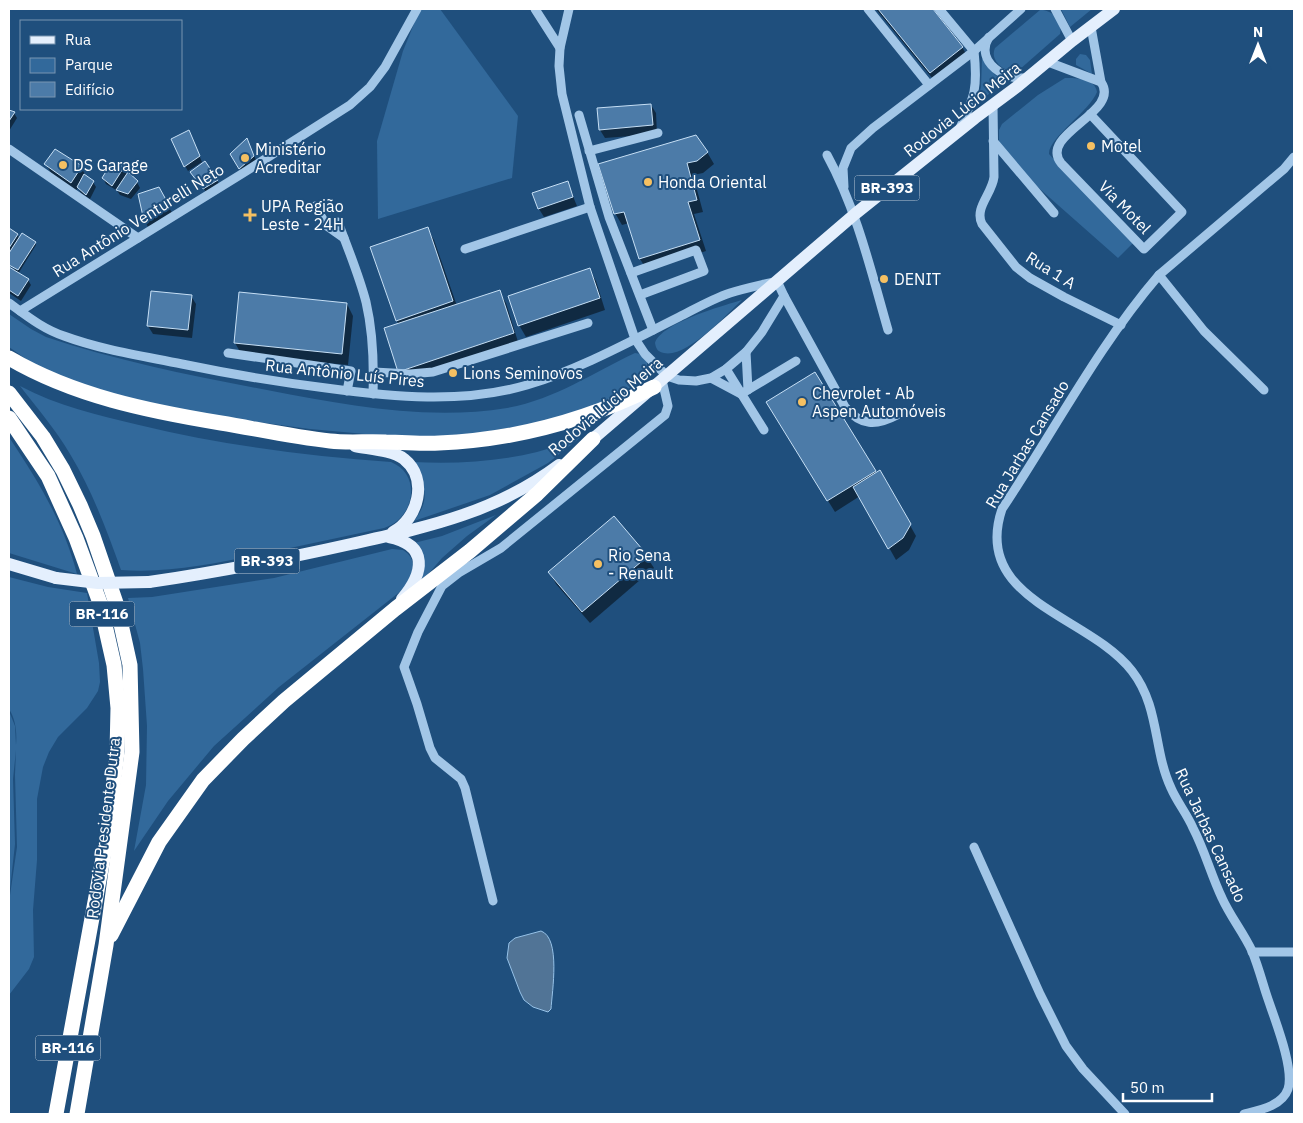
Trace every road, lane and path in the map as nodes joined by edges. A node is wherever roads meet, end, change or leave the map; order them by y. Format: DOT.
graph roads {
  1 [pos="417,9"];
  2 [pos="535,9"];
  3 [pos="569,9"];
  4 [pos="868,9"];
  5 [pos="940,9"];
  6 [pos="1021,9"];
  7 [pos="1055,9"];
  8 [pos="1114,9"];
  9 [pos="1091,26"];
  10 [pos="990,36"];
  11 [pos="1072,41"];
  12 [pos="560,48"];
  13 [pos="974,51"];
  14 [pos="1048,62"];
  15 [pos="1029,77"];
  16 [pos="1101,82"];
  17 [pos="930,85"];
  18 [pos="993,105"];
  19 [pos="1090,114"];
  20 [pos="579,115"];
  21 [pos="658,133"];
  22 [pos="957,133"];
  23 [pos="992,141"];
  24 [pos="9,149"];
  25 [pos="589,151"];
  26 [pos="827,155"];
  27 [pos="1294,157"];
  28 [pos="844,187"];
  29 [pos="315,206"];
  30 [pos="590,207"];
  31 [pos="1054,213"];
  32 [pos="855,214"];
  33 [pos="338,222"];
  34 [pos="138,238"];
  35 [pos="344,238"];
  36 [pos="465,249"];
  37 [pos="631,273"];
  38 [pos="1159,275"];
  39 [pos="777,281"];
  40 [pos="640,296"];
  41 [pos="784,296"];
  42 [pos="9,303"];
  43 [pos="20,311"];
  44 [pos="588,324"];
  45 [pos="1121,325"];
  46 [pos="653,330"];
  47 [pos="888,330"];
  48 [pos="635,339"];
  49 [pos="228,352"];
  50 [pos="746,352"];
  51 [pos="9,358"];
  52 [pos="796,361"];
  53 [pos="726,369"];
  54 [pos="374,372"];
  55 [pos="711,378"];
  56 [pos="661,381"];
  57 [pos="1264,390"];
  58 [pos="348,391"];
  59 [pos="744,392"];
  60 [pos="9,393"];
  61 [pos="373,394"];
  62 [pos="897,415"];
  63 [pos="9,418"];
  64 [pos="764,430"];
  65 [pos="593,439"];
  66 [pos="331,441"];
  67 [pos="384,536"];
  68 [pos="9,564"];
  69 [pos="438,583"];
  70 [pos="395,608"];
  71 [pos="974,847"];
  72 [pos="493,901"];
  73 [pos="106,945"];
  74 [pos="1252,952"];
  75 [pos="1294,952"];
  76 [pos="56,1114"];
  77 [pos="77,1114"];
  78 [pos="1126,1114"];
  79 [pos="1244,1114"];
  1 -- 34 [label="street, Rua Antônio Venturelli Neto"];
  2 -- 12 [label="street"];
  3 -- 12 [label="street"];
  4 -- 17 [label="street"];
  5 -- 13 [label="street"];
  6 -- 10 [label="street"];
  7 -- 11 [label="street"];
  8 -- 9 [label="main road, Rodovia Lúcio Meira / BR-393"];
  9 -- 11 [label="main road, Rodovia Lúcio Meira / BR-393"];
  9 -- 16 [label="street"];
  10 -- 13 [label="street"];
  10 -- 15 [label="street"];
  11 -- 14 [label="main road, Rodovia Lúcio Meira / BR-393"];
  12 -- 30 [label="street"];
  13 -- 17 [label="street"];
  13 -- 22 [label="street"];
  14 -- 15 [label="main road, Rodovia Lúcio Meira / BR-393"];
  14 -- 16 [label="street"];
  15 -- 18 [label="main road, Rodovia Lúcio Meira / BR-393"];
  16 -- 19 [label="street"];
  17 -- 28 [label="street"];
  18 -- 22 [label="main road, Rodovia Lúcio Meira / BR-393"];
  18 -- 23 [label="street, Rua 1 A"];
  19 -- 19 [label="street, Via Motel"];
  20 -- 25 [label="street"];
  21 -- 25 [label="street"];
  22 -- 32 [label="main road, Rodovia Lúcio Meira / BR-393"];
  23 -- 31 [label="street"];
  23 -- 45 [label="street, Rua 1 A"];
  24 -- 34 [label="street"];
  25 -- 37 [label="street"];
  26 -- 28 [label="street"];
  27 -- 38 [label="street, Rua Jarbas Cansado"];
  28 -- 32 [label="street"];
  29 -- 35 [label="street"];
  30 -- 36 [label="street"];
  30 -- 48 [label="street"];
  32 -- 39 [label="main road, Rodovia Lúcio Meira / BR-393"];
  32 -- 47 [label="street"];
  33 -- 35 [label="street"];
  34 -- 43 [label="street, Rua Antônio Venturelli Neto"];
  35 -- 54 [label="street"];
  37 -- 40 [label="street"];
  37 -- 40 [label="street"];
  38 -- 45 [label="street, Rua Jarbas Cansado"];
  38 -- 57 [label="street"];
  39 -- 41 [label="street"];
  39 -- 46 [label="street, Rua Antônio Luís Pires"];
  39 -- 56 [label="main road, Rodovia Lúcio Meira / BR-393"];
  40 -- 46 [label="street"];
  41 -- 50 [label="street"];
  41 -- 62 [label="street"];
  42 -- 43 [label="street, Rua Antônio Luís Pires"];
  43 -- 58 [label="street, Rua Antônio Luís Pires"];
  44 -- 54 [label="street"];
  45 -- 74 [label="street, Rua Jarbas Cansado"];
  46 -- 48 [label="street, Rua Antônio Luís Pires"];
  48 -- 56 [label="street"];
  48 -- 61 [label="street, Rua Antônio Luís Pires"];
  49 -- 58 [label="street"];
  50 -- 53 [label="street"];
  50 -- 59 [label="street"];
  51 -- 66 [label="highway"];
  52 -- 59 [label="street"];
  53 -- 55 [label="street"];
  53 -- 59 [label="street"];
  54 -- 61 [label="street"];
  55 -- 56 [label="street"];
  55 -- 59 [label="street"];
  56 -- 65 [label="main road, Rodovia Lúcio Meira / BR-393"];
  56 -- 66 [label="highway"];
  56 -- 69 [label="street"];
  58 -- 61 [label="street, Rua Antônio Luís Pires"];
  59 -- 64 [label="street"];
  60 -- 73 [label="highway, Rodovia Presidente Dutra / BR-116"];
  63 -- 76 [label="highway, Rodovia Presidente Dutra / BR-116"];
  65 -- 67 [label="main road, Rodovia Lúcio Meira / BR-393"];
  65 -- 69 [label="highway"];
  66 -- 67 [label="main road"];
  67 -- 68 [label="main road, Rodovia Lúcio Meira / BR-393, bridge"];
  67 -- 70 [label="main road"];
  69 -- 70 [label="highway"];
  69 -- 72 [label="street"];
  70 -- 73 [label="highway"];
  71 -- 78 [label="street"];
  73 -- 77 [label="highway, Rodovia Presidente Dutra / BR-116"];
  74 -- 75 [label="street"];
  74 -- 79 [label="street, Rua Jarbas Cansado"];
}
